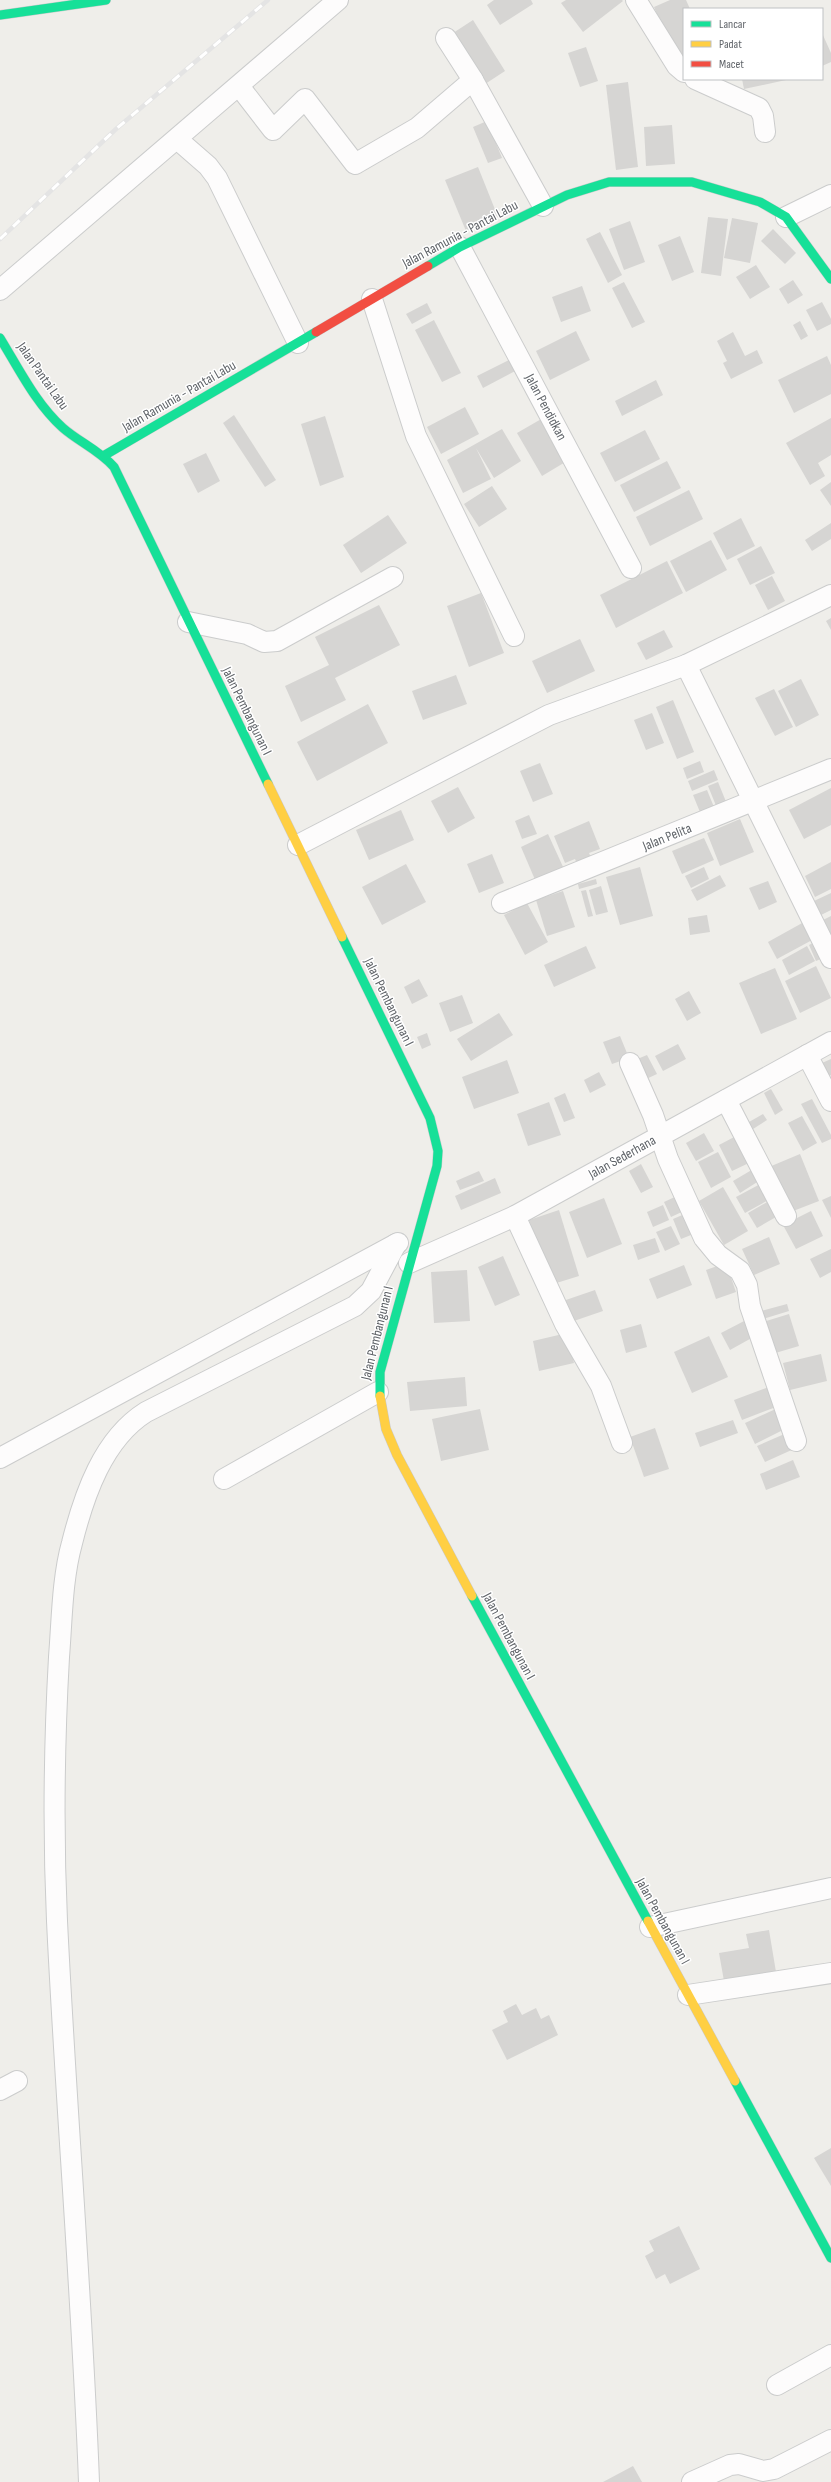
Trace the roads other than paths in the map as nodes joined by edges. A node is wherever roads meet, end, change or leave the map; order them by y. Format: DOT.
graph roads {
  1 [pos="106,0"];
  2 [pos="338,0"];
  3 [pos="636,0"];
  4 [pos="61,4"];
  5 [pos="0,15"];
  6 [pos="446,38"];
  7 [pos="683,71"];
  8 [pos="473,80"];
  9 [pos="697,80"];
  10 [pos="239,86"];
  11 [pos="765,132"];
  12 [pos="177,139"];
  13 [pos="831,195"];
  14 [pos="543,206"];
  15 [pos="786,217"];
  16 [pos="460,246"];
  17 [pos="831,279"];
  18 [pos="0,290"];
  19 [pos="372,299"];
  20 [pos="0,338"];
  21 [pos="298,343"];
  22 [pos="105,455"];
  23 [pos="632,568"];
  24 [pos="393,577"];
  25 [pos="831,595"];
  26 [pos="188,622"];
  27 [pos="514,636"];
  28 [pos="686,666"];
  29 [pos="831,769"];
  30 [pos="754,802"];
  31 [pos="298,845"];
  32 [pos="502,903"];
  33 [pos="831,958"];
  34 [pos="831,1042"];
  35 [pos="807,1055"];
  36 [pos="630,1063"];
  37 [pos="726,1100"];
  38 [pos="831,1101"];
  39 [pos="660,1136"];
  40 [pos="515,1216"];
  41 [pos="786,1216"];
  42 [pos="419,1231"];
  43 [pos="396,1244"];
  44 [pos="409,1263"];
  45 [pos="378,1392"];
  46 [pos="796,1441"];
  47 [pos="622,1444"];
  48 [pos="0,1458"];
  49 [pos="224,1479"];
  50 [pos="831,1888"];
  51 [pos="650,1927"];
  52 [pos="831,1973"];
  53 [pos="688,1996"];
  54 [pos="17,2081"];
  55 [pos="0,2090"];
  56 [pos="831,2258"];
  57 [pos="831,2355"];
  58 [pos="777,2385"];
  59 [pos="831,2440"];
  60 [pos="89,2482"];
  61 [pos="692,2482"];
  1 -- 4 [label="main road"];
  2 -- 10 [label="street"];
  3 -- 7 [label="street"];
  4 -- 5 [label="main road"];
  6 -- 8 [label="street"];
  8 -- 10 [label="street"];
  8 -- 14 [label="street"];
  9 -- 11 [label="street"];
  10 -- 12 [label="street"];
  12 -- 18 [label="street"];
  12 -- 21 [label="street"];
  13 -- 15 [label="street"];
  14 -- 15 [label="main road, Jalan Ramunia - Pantai Labu"];
  14 -- 16 [label="main road, Jalan Ramunia - Pantai Labu"];
  15 -- 17 [label="main road, Jalan Ramunia - Pantai Labu"];
  16 -- 19 [label="main road, Jalan Ramunia - Pantai Labu"];
  16 -- 23 [label="street, Jalan Pendidkan"];
  19 -- 21 [label="main road, Jalan Ramunia - Pantai Labu"];
  19 -- 27 [label="street"];
  20 -- 22 [label="main road, Jalan Pantai Labu"];
  21 -- 22 [label="main road, Jalan Ramunia - Pantai Labu"];
  22 -- 26 [label="main road, Jalan Pembangunan I"];
  24 -- 26 [label="street"];
  25 -- 28 [label="street"];
  26 -- 31 [label="main road, Jalan Pembangunan I"];
  28 -- 30 [label="street"];
  28 -- 31 [label="street"];
  29 -- 30 [label="street, Jalan Pelita"];
  30 -- 32 [label="street, Jalan Pelita"];
  30 -- 33 [label="street"];
  31 -- 42 [label="main road, Jalan Pembangunan I"];
  34 -- 35 [label="street, Jalan Sederhana"];
  35 -- 37 [label="street, Jalan Sederhana"];
  35 -- 38 [label="street"];
  36 -- 39 [label="street"];
  37 -- 39 [label="street, Jalan Sederhana"];
  37 -- 41 [label="street"];
  39 -- 40 [label="street, Jalan Sederhana"];
  39 -- 46 [label="street"];
  40 -- 44 [label="street, Jalan Sederhana"];
  40 -- 47 [label="street"];
  42 -- 43 [label="street"];
  42 -- 44 [label="main road, Jalan Pembangunan I"];
  43 -- 48 [label="street"];
  43 -- 60 [label="street"];
  44 -- 45 [label="main road, Jalan Pembangunan I"];
  45 -- 49 [label="street"];
  45 -- 51 [label="main road, Jalan Pembangunan I"];
  50 -- 51 [label="street"];
  51 -- 53 [label="main road, Jalan Pembangunan I"];
  52 -- 53 [label="street"];
  53 -- 56 [label="main road, Jalan Pembangunan I"];
  54 -- 55 [label="street"];
  57 -- 58 [label="street"];
  59 -- 61 [label="street"];
}
